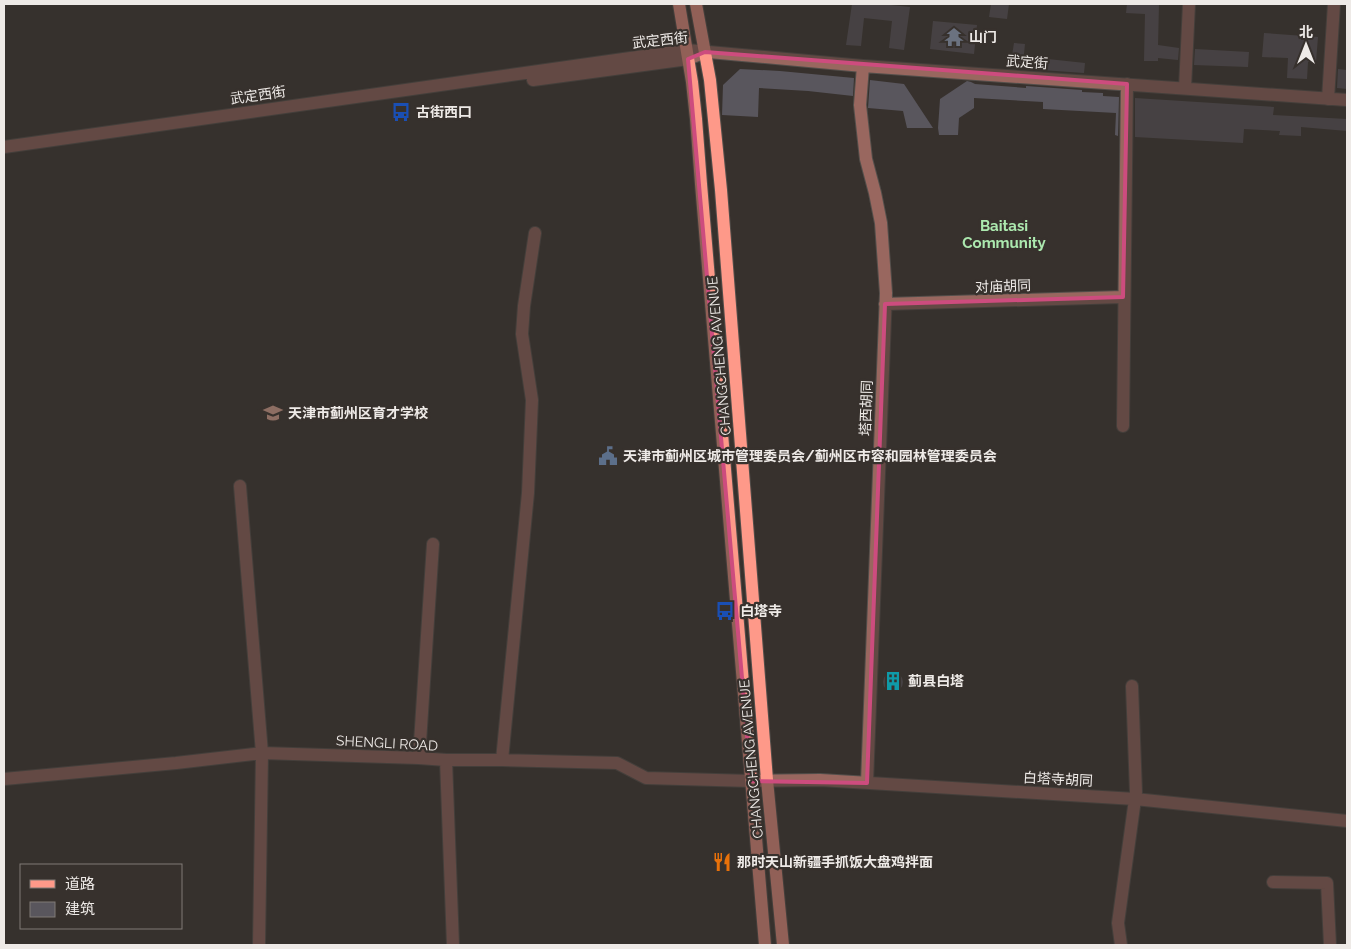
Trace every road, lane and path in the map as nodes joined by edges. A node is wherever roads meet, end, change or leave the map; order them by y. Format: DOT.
graph roads {
  1 [pos="679,4"];
  2 [pos="696,4"];
  3 [pos="1190,4"];
  4 [pos="1334,4"];
  5 [pos="706,52"];
  6 [pos="687,54"];
  7 [pos="863,66"];
  8 [pos="1126,84"];
  9 [pos="1185,88"];
  10 [pos="1328,99"];
  11 [pos="1347,100"];
  12 [pos="4,146"];
  13 [pos="4,154"];
  14 [pos="535,233"];
  15 [pos="1123,297"];
  16 [pos="885,304"];
  17 [pos="1123,426"];
  18 [pos="240,486"];
  19 [pos="433,544"];
  20 [pos="1132,686"];
  21 [pos="262,753"];
  22 [pos="419,758"];
  23 [pos="446,760"];
  24 [pos="502,760"];
  25 [pos="4,780"];
  26 [pos="767,780"];
  27 [pos="751,781"];
  28 [pos="867,783"];
  29 [pos="1135,799"];
  30 [pos="1347,821"];
  31 [pos="1273,882"];
  32 [pos="259,945"];
  33 [pos="453,945"];
  34 [pos="766,945"];
  35 [pos="782,945"];
  36 [pos="1120,945"];
  37 [pos="1330,945"];
  1 -- 6 [label="main road, CHANGCHENG AVENUE"];
  2 -- 5 [label="main road, CHANGCHENG AVENUE"];
  3 -- 9 [label="street"];
  4 -- 10 [label="street"];
  5 -- 6 [label="street, 武定西街"];
  5 -- 7 [label="street, 武定街"];
  5 -- 26 [label="main road, CHANGCHENG AVENUE"];
  6 -- 12 [label="street, 武定西街"];
  6 -- 13 [label="street, 武定西街"];
  6 -- 27 [label="main road, CHANGCHENG AVENUE"];
  7 -- 8 [label="street, 武定街"];
  7 -- 16 [label="street, 塔西胡同"];
  8 -- 9 [label="street, 武定街"];
  8 -- 15 [label="street"];
  9 -- 10 [label="street, 武定街"];
  10 -- 11 [label="street, 武定街"];
  14 -- 24 [label="street"];
  15 -- 16 [label="street, 对庙胡同"];
  15 -- 17 [label="street"];
  16 -- 28 [label="street, 塔西胡同"];
  18 -- 21 [label="street"];
  19 -- 22 [label="street"];
  20 -- 29 [label="street"];
  21 -- 22 [label="street, SHENGLI ROAD"];
  21 -- 25 [label="street, SHENGLI ROAD"];
  21 -- 32 [label="street"];
  22 -- 23 [label="street, SHENGLI ROAD"];
  23 -- 24 [label="street, SHENGLI ROAD"];
  23 -- 33 [label="street"];
  24 -- 27 [label="street, SHENGLI ROAD"];
  26 -- 27 [label="street, SHENGLI ROAD"];
  26 -- 28 [label="street, 白塔寺胡同"];
  26 -- 35 [label="main road, CHANGCHENG AVENUE"];
  27 -- 34 [label="main road, CHANGCHENG AVENUE"];
  28 -- 29 [label="street, 白塔寺胡同"];
  29 -- 30 [label="street, 白塔寺胡同"];
  29 -- 36 [label="street"];
  31 -- 37 [label="street"];
}
